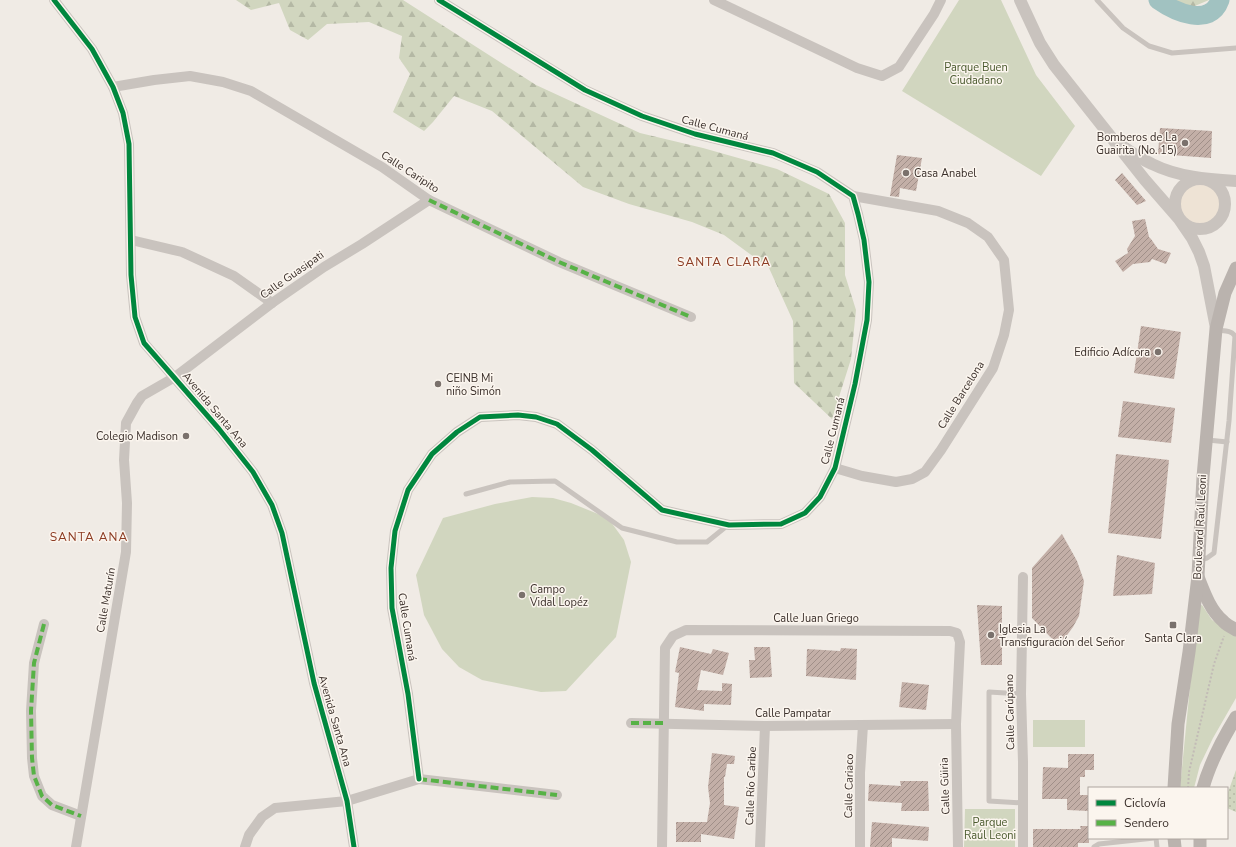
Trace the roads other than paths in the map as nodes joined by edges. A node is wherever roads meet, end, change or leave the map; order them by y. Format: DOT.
graph roads {
  1 [pos="54,0"];
  2 [pos="439,0"];
  3 [pos="714,0"];
  4 [pos="941,0"];
  5 [pos="1020,0"];
  6 [pos="1098,0"];
  7 [pos="1236,48"];
  8 [pos="113,87"];
  9 [pos="1113,140"];
  10 [pos="1203,179"];
  11 [pos="1236,181"];
  12 [pos="853,196"];
  13 [pos="428,200"];
  14 [pos="1179,219"];
  15 [pos="130,240"];
  16 [pos="1236,268"];
  17 [pos="272,303"];
  18 [pos="691,317"];
  19 [pos="1216,330"];
  20 [pos="175,377"];
  21 [pos="1206,440"];
  22 [pos="1227,442"];
  23 [pos="835,468"];
  24 [pos="466,494"];
  25 [pos="729,524"];
  26 [pos="1198,561"];
  27 [pos="1198,576"];
  28 [pos="1023,577"];
  29 [pos="44,624"];
  30 [pos="1231,631"];
  31 [pos="1021,694"];
  32 [pos="1236,717"];
  33 [pos="631,723"];
  34 [pos="664,723"];
  35 [pos="956,724"];
  36 [pos="863,725"];
  37 [pos="765,726"];
  38 [pos="419,779"];
  39 [pos="1174,787"];
  40 [pos="1203,787"];
  41 [pos="558,796"];
  42 [pos="347,801"];
  43 [pos="1023,803"];
  44 [pos="81,816"];
  45 [pos="1146,839"];
  46 [pos="76,847"];
  47 [pos="245,847"];
  48 [pos="354,847"];
  49 [pos="662,847"];
  50 [pos="760,847"];
  51 [pos="860,847"];
  52 [pos="958,847"];
  53 [pos="1023,847"];
  54 [pos="1094,847"];
  1 -- 8 [label="street, Avenida Santa Ana"];
  2 -- 12 [label="street, Calle Cumaná"];
  3 -- 4 [label="street"];
  5 -- 9 [label="street"];
  6 -- 7 [label="lane"];
  8 -- 13 [label="street, Calle Caripito"];
  8 -- 15 [label="street, Avenida Santa Ana"];
  9 -- 10 [label="street"];
  9 -- 14 [label="street"];
  10 -- 11 [label="street"];
  10 -- 14 [label="street"];
  10 -- 14 [label="street"];
  12 -- 23 [label="street, Calle Cumaná"];
  12 -- 23 [label="street, Calle Barcelona"];
  13 -- 17 [label="street, Calle Guasipati"];
  13 -- 18 [label="street, Calle Caripito"];
  14 -- 19 [label="street"];
  15 -- 17 [label="street"];
  15 -- 20 [label="street, Avenida Santa Ana"];
  16 -- 19 [label="main road, Boulevard Raúl Leoni"];
  17 -- 20 [label="street, Calle Guasipati"];
  19 -- 21 [label="main road, Boulevard Raúl Leoni"];
  19 -- 22 [label="lane"];
  20 -- 42 [label="street, Avenida Santa Ana"];
  20 -- 44 [label="street, Calle Maturín"];
  21 -- 22 [label="lane"];
  21 -- 26 [label="main road, Boulevard Raúl Leoni"];
  22 -- 26 [label="lane"];
  23 -- 25 [label="street, Calle Cumaná"];
  24 -- 25 [label="lane"];
  25 -- 38 [label="street, Calle Cumaná"];
  26 -- 27 [label="main road, Boulevard Raúl Leoni"];
  27 -- 30 [label="main road"];
  27 -- 39 [label="main road, Boulevard Raúl Leoni"];
  28 -- 31 [label="street, Calle Carúpano"];
  29 -- 44 [label="street"];
  31 -- 43 [label="street, Calle Carúpano"];
  31 -- 43 [label="lane"];
  32 -- 40 [label="main road"];
  33 -- 34 [label="street, Calle Pampatar"];
  34 -- 35 [label="street, Calle Juan Griego"];
  34 -- 37 [label="street, Calle Pampatar"];
  34 -- 49 [label="street"];
  35 -- 36 [label="street, Calle Pampatar"];
  35 -- 52 [label="street, Calle Güiria"];
  36 -- 37 [label="street, Calle Pampatar"];
  36 -- 51 [label="street, Calle Cariaco"];
  37 -- 50 [label="street, Calle Río Caribe"];
  38 -- 41 [label="street"];
  38 -- 42 [label="street"];
  42 -- 47 [label="street"];
  42 -- 48 [label="street, Avenida Santa Ana"];
  43 -- 53 [label="street, Calle Carúpano"];
  44 -- 46 [label="street, Calle Maturín"];
  45 -- 54 [label="lane"];
}
